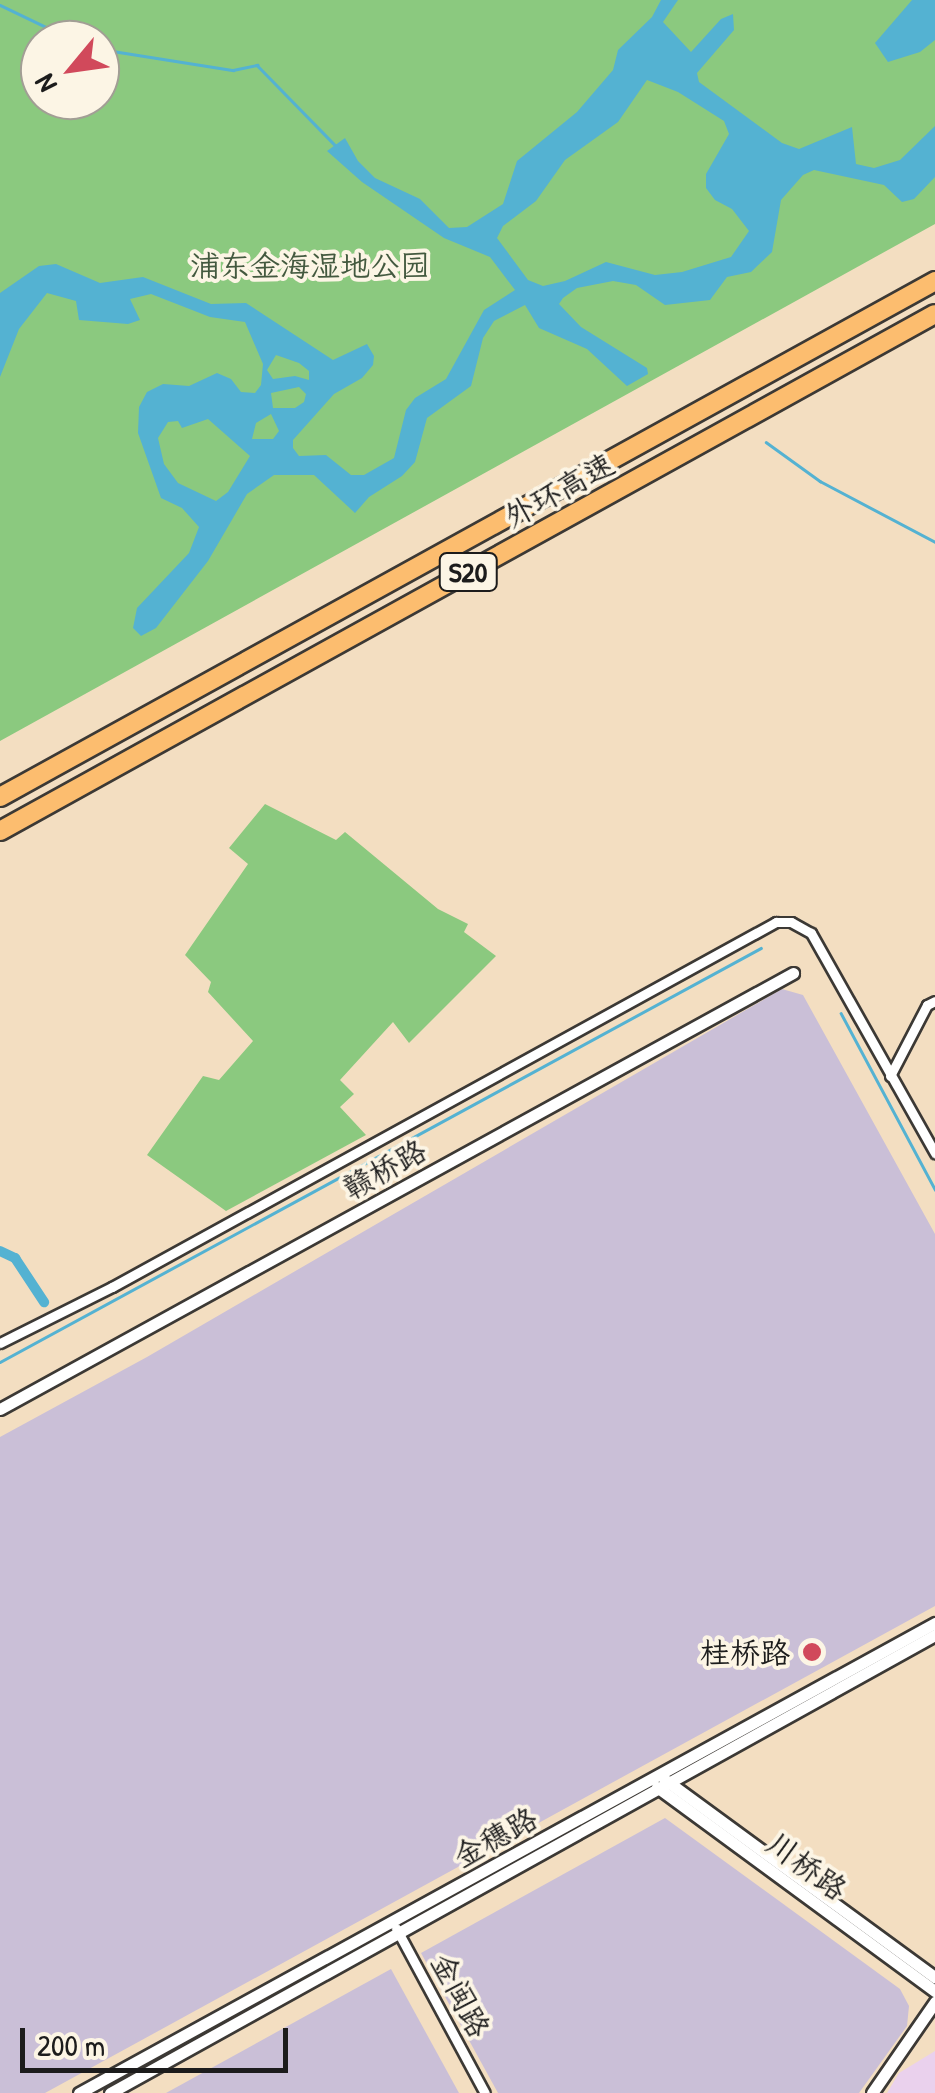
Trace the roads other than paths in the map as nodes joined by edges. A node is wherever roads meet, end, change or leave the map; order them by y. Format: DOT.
graph roads {
  1 [pos="935,281"];
  2 [pos="935,314"];
  3 [pos="0,797"];
  4 [pos="0,830"];
  5 [pos="793,974"];
  6 [pos="935,1001"];
  7 [pos="890,1076"];
  8 [pos="935,1152"];
  9 [pos="0,1343"];
  10 [pos="0,1409"];
  11 [pos="935,1623"];
  12 [pos="935,1634"];
  13 [pos="660,1782"];
  14 [pos="393,1921"];
  15 [pos="400,1934"];
  16 [pos="935,1977"];
  17 [pos="935,1991"];
  18 [pos="935,2002"];
  19 [pos="79,2093"];
  20 [pos="110,2093"];
  21 [pos="485,2093"];
  22 [pos="872,2093"];
  1 -- 3 [label="highway, 外环高速 / S20"];
  2 -- 4 [label="highway, 外环高速 / S20"];
  5 -- 10 [label="street, 赣桥路"];
  6 -- 7 [label="street"];
  7 -- 8 [label="street"];
  7 -- 9 [label="street"];
  11 -- 13 [label="street, 金穗路"];
  12 -- 13 [label="street, 金穗路"];
  13 -- 14 [label="street, 金穗路"];
  13 -- 15 [label="street, 金穗路"];
  13 -- 16 [label="street, 川桥路"];
  13 -- 17 [label="street, 川桥路"];
  14 -- 15 [label="street, 金闽路"];
  14 -- 19 [label="street, 金穗路"];
  15 -- 20 [label="street, 金穗路"];
  15 -- 21 [label="street, 金闽路"];
  18 -- 22 [label="street"];
}
